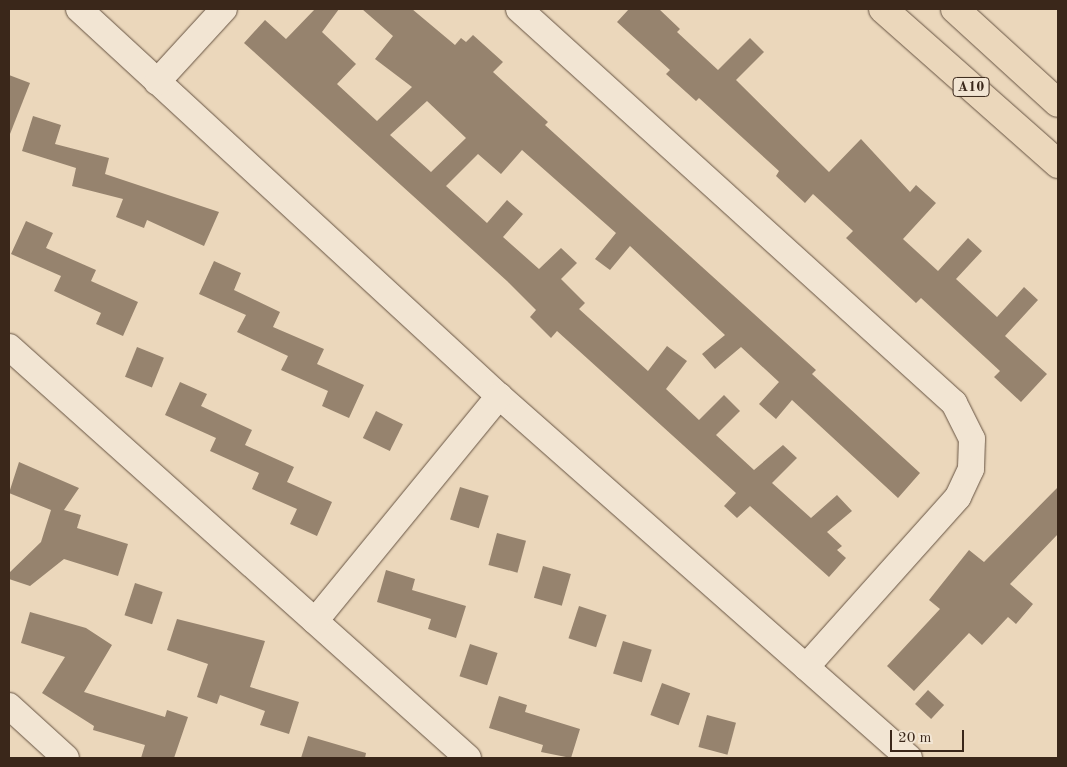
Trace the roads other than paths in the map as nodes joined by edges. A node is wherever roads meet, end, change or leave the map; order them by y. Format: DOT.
graph roads {
  1 [pos="79,9"];
  2 [pos="224,9"];
  3 [pos="519,9"];
  4 [pos="883,9"];
  5 [pos="955,9"];
  6 [pos="157,82"];
  7 [pos="1058,103"];
  8 [pos="1058,164"];
  9 [pos="9,347"];
  10 [pos="499,396"];
  11 [pos="315,621"];
  12 [pos="806,667"];
  13 [pos="9,706"];
  14 [pos="66,758"];
  15 [pos="468,758"];
  16 [pos="909,758"];
  1 -- 6 [label="street"];
  2 -- 6 [label="street"];
  3 -- 12 [label="street"];
  4 -- 8 [label="main road, A10"];
  5 -- 7 [label="main road"];
  6 -- 10 [label="street"];
  9 -- 11 [label="street"];
  10 -- 11 [label="street"];
  10 -- 12 [label="street"];
  11 -- 15 [label="street"];
  12 -- 16 [label="street"];
  13 -- 14 [label="street"];
}
